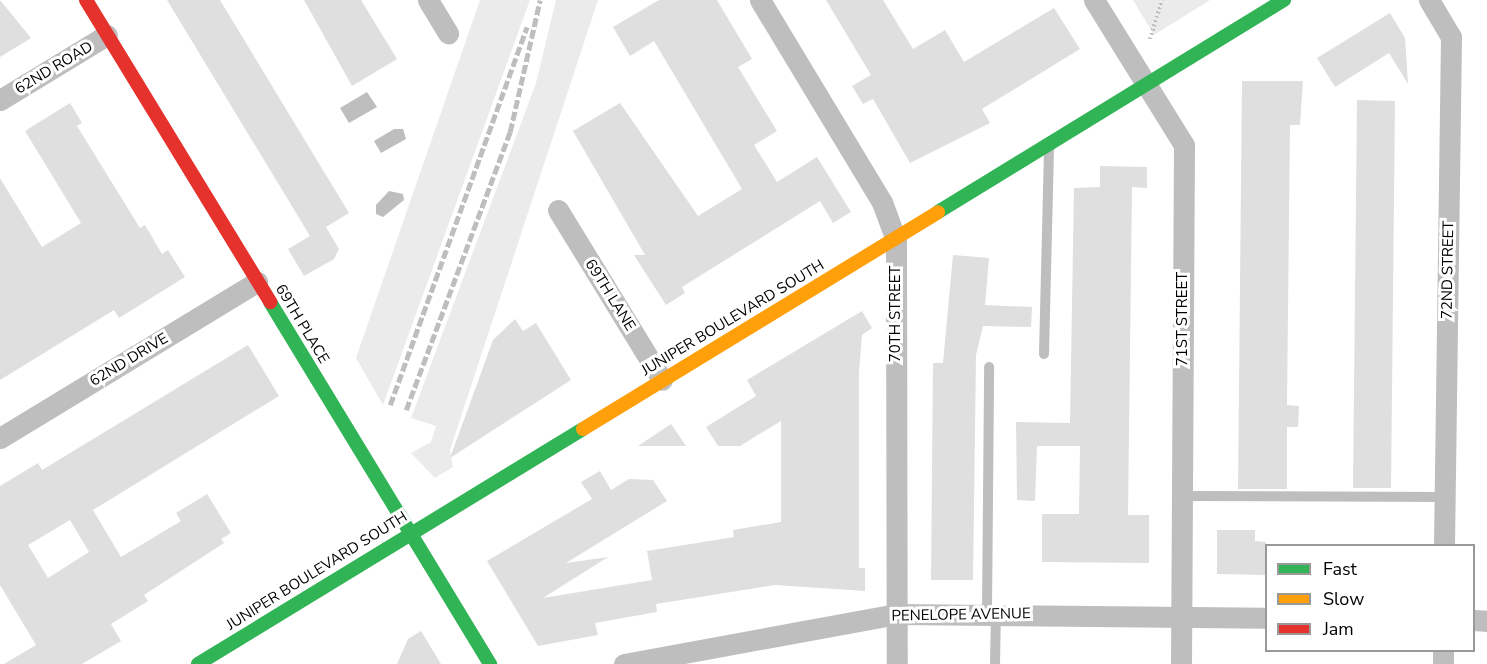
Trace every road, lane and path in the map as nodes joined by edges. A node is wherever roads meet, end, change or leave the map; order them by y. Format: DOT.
graph roads {
  1 [pos="86,0"];
  2 [pos="428,0"];
  3 [pos="760,0"];
  4 [pos="1094,0"];
  5 [pos="1162,0"];
  6 [pos="1284,0"];
  7 [pos="1430,0"];
  8 [pos="448,33"];
  9 [pos="107,35"];
  10 [pos="1150,39"];
  11 [pos="1146,84"];
  12 [pos="0,100"];
  13 [pos="1049,145"];
  14 [pos="558,210"];
  15 [pos="896,240"];
  16 [pos="257,282"];
  17 [pos="1044,354"];
  18 [pos="989,366"];
  19 [pos="662,380"];
  20 [pos="0,438"];
  21 [pos="1182,496"];
  22 [pos="1445,497"];
  23 [pos="410,533"];
  24 [pos="1444,544"];
  25 [pos="991,612"];
  26 [pos="897,614"];
  27 [pos="1181,618"];
  28 [pos="1265,618"];
  29 [pos="198,664"];
  30 [pos="490,664"];
  31 [pos="624,664"];
  32 [pos="897,664"];
  33 [pos="995,664"];
  34 [pos="1181,664"];
  1 -- 9 [label="street, 69TH PLACE"];
  2 -- 8 [label="street"];
  3 -- 15 [label="street, 70TH STREET"];
  4 -- 11 [label="street, 71ST STREET"];
  5 -- 10 [label="path"];
  6 -- 11 [label="street, JUNIPER BOULEVARD SOUTH"];
  7 -- 22 [label="street, 72ND STREET"];
  9 -- 12 [label="street, 62ND ROAD"];
  9 -- 16 [label="street, 69TH PLACE"];
  11 -- 13 [label="street, JUNIPER BOULEVARD SOUTH"];
  11 -- 21 [label="street, 71ST STREET"];
  13 -- 15 [label="street, JUNIPER BOULEVARD SOUTH"];
  13 -- 17 [label="lane"];
  14 -- 19 [label="street, 69TH LANE"];
  15 -- 19 [label="street, JUNIPER BOULEVARD SOUTH"];
  15 -- 26 [label="street, 70TH STREET"];
  16 -- 20 [label="street, 62ND DRIVE"];
  16 -- 23 [label="street, 69TH PLACE"];
  18 -- 25 [label="lane"];
  19 -- 23 [label="street, JUNIPER BOULEVARD SOUTH"];
  21 -- 22 [label="lane"];
  21 -- 27 [label="street, 71ST STREET"];
  22 -- 24 [label="street, 72ND STREET"];
  23 -- 29 [label="street, JUNIPER BOULEVARD SOUTH"];
  23 -- 30 [label="street, 69TH PLACE"];
  25 -- 26 [label="street, PENELOPE AVENUE"];
  25 -- 27 [label="street, PENELOPE AVENUE"];
  25 -- 33 [label="lane"];
  26 -- 31 [label="street, PENELOPE AVENUE"];
  26 -- 32 [label="street, 70TH STREET"];
  27 -- 28 [label="street, PENELOPE AVENUE"];
  27 -- 34 [label="street, 71ST STREET"];
}
